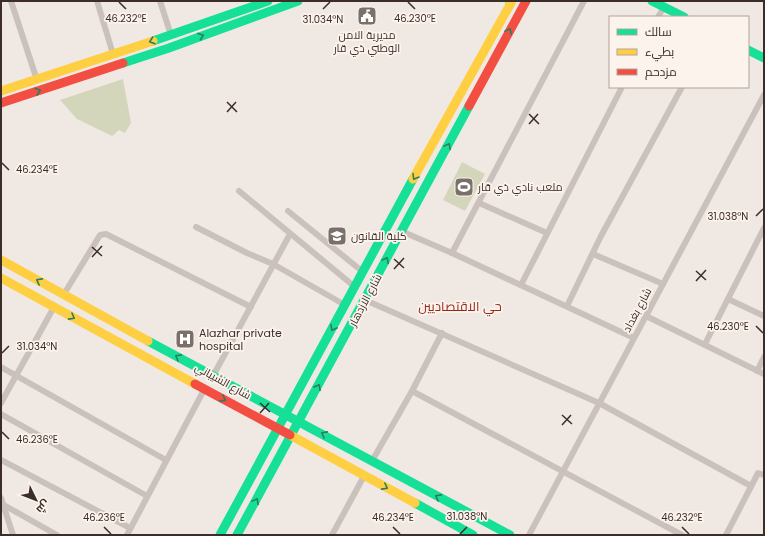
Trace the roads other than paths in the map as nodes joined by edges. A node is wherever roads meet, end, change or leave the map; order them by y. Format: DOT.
graph roads {
  1 [pos="11,1"];
  2 [pos="97,1"];
  3 [pos="160,1"];
  4 [pos="268,1"];
  5 [pos="298,1"];
  6 [pos="526,1"];
  7 [pos="584,1"];
  8 [pos="652,1"];
  9 [pos="511,2"];
  10 [pos="664,7"];
  11 [pos="659,16"];
  12 [pos="682,16"];
  13 [pos="182,32"];
  14 [pos="169,36"];
  15 [pos="186,42"];
  16 [pos="169,48"];
  17 [pos="749,50"];
  18 [pos="113,54"];
  19 [pos="764,58"];
  20 [pos="36,80"];
  21 [pos="621,88"];
  22 [pos="681,88"];
  23 [pos="1,91"];
  24 [pos="764,95"];
  25 [pos="1,103"];
  26 [pos="428,154"];
  27 [pos="440,161"];
  28 [pos="239,191"];
  29 [pos="479,203"];
  30 [pos="288,211"];
  31 [pos="196,227"];
  32 [pos="764,228"];
  33 [pos="401,231"];
  34 [pos="547,233"];
  35 [pos="290,234"];
  36 [pos="452,253"];
  37 [pos="593,254"];
  38 [pos="3,262"];
  39 [pos="273,264"];
  40 [pos="1,272"];
  41 [pos="363,272"];
  42 [pos="1,278"];
  43 [pos="663,284"];
  44 [pos="521,285"];
  45 [pos="355,287"];
  46 [pos="64,294"];
  47 [pos="728,299"];
  48 [pos="365,300"];
  49 [pos="345,305"];
  50 [pos="567,306"];
  51 [pos="54,307"];
  52 [pos="251,307"];
  53 [pos="646,316"];
  54 [pos="764,316"];
  55 [pos="442,333"];
  56 [pos="634,338"];
  57 [pos="705,344"];
  58 [pos="764,357"];
  59 [pos="1,367"];
  60 [pos="757,370"];
  61 [pos="764,374"];
  62 [pos="17,376"];
  63 [pos="213,376"];
  64 [pos="205,388"];
  65 [pos="412,391"];
  66 [pos="1,403"];
  67 [pos="598,404"];
  68 [pos="1,414"];
  69 [pos="286,414"];
  70 [pos="299,421"];
  71 [pos="278,428"];
  72 [pos="291,435"];
  73 [pos="1,460"];
  74 [pos="166,460"];
  75 [pos="372,461"];
  76 [pos="562,472"];
  77 [pos="764,475"];
  78 [pos="364,476"];
  79 [pos="751,486"];
  80 [pos="147,496"];
  81 [pos="1,502"];
  82 [pos="130,528"];
  83 [pos="13,535"];
  84 [pos="57,535"];
  85 [pos="127,535"];
  86 [pos="220,535"];
  87 [pos="237,535"];
  88 [pos="332,535"];
  89 [pos="473,535"];
  90 [pos="510,535"];
  91 [pos="529,535"];
  92 [pos="682,535"];
  93 [pos="726,535"];
  1 -- 20 [label="street"];
  2 -- 18 [label="street"];
  3 -- 14 [label="street"];
  4 -- 13 [label="main road"];
  15 -- 5 [label="main road, one-way"];
  27 -- 6 [label="main road, شارع الازدهار, one-way"];
  7 -- 29 [label="street"];
  8 -- 10 [label="main road"];
  9 -- 26 [label="main road, شارع الازدهار"];
  10 -- 11 [label="street"];
  10 -- 12 [label="main road"];
  13 -- 14 [label="main road"];
  13 -- 15 [label="main road"];
  14 -- 16 [label="main road"];
  14 -- 18 [label="main road, one-way"];
  15 -- 16 [label="main road"];
  25 -- 16 [label="main road, one-way"];
  17 -- 19 [label="main road"];
  18 -- 20 [label="main road"];
  20 -- 23 [label="main road"];
  21 -- 34 [label="street"];
  22 -- 37 [label="street"];
  24 -- 43 [label="street, شارع بغداد"];
  26 -- 27 [label="main road"];
  26 -- 41 [label="main road, شارع الازدهار, one-way"];
  27 -- 33 [label="main road, شارع الازدهار"];
  28 -- 35 [label="street"];
  29 -- 34 [label="street"];
  29 -- 36 [label="street"];
  30 -- 41 [label="street"];
  31 -- 39 [label="street"];
  32 -- 47 [label="street"];
  33 -- 36 [label="street"];
  48 -- 33 [label="main road, شارع الازدهار, one-way"];
  34 -- 44 [label="street"];
  35 -- 39 [label="street"];
  35 -- 45 [label="street"];
  36 -- 44 [label="street"];
  37 -- 43 [label="street"];
  37 -- 50 [label="street"];
  38 -- 40 [label="main road"];
  46 -- 38 [label="main road, شارع الشيباني, one-way"];
  39 -- 49 [label="street"];
  39 -- 52 [label="street"];
  41 -- 45 [label="main road, شارع الازدهار"];
  42 -- 51 [label="main road, شارع الشيباني"];
  43 -- 53 [label="street, شارع بغداد"];
  44 -- 50 [label="street"];
  45 -- 49 [label="main road, شارع الازدهار"];
  46 -- 52 [label="street"];
  63 -- 46 [label="main road, شارع الشيباني, one-way"];
  47 -- 54 [label="street"];
  47 -- 57 [label="street"];
  48 -- 55 [label="street"];
  70 -- 48 [label="main road, شارع الازدهار, one-way"];
  49 -- 69 [label="main road, شارع الازدهار, one-way"];
  50 -- 56 [label="street"];
  51 -- 62 [label="street"];
  51 -- 64 [label="main road, شارع الشيباني, one-way"];
  52 -- 63 [label="street"];
  53 -- 56 [label="street, شارع بغداد"];
  53 -- 57 [label="street"];
  55 -- 65 [label="street"];
  55 -- 67 [label="street"];
  56 -- 67 [label="street, شارع بغداد"];
  57 -- 60 [label="street"];
  58 -- 60 [label="street"];
  59 -- 62 [label="street"];
  60 -- 61 [label="street"];
  62 -- 66 [label="street"];
  62 -- 74 [label="street"];
  63 -- 69 [label="main road, شارع الشيباني"];
  64 -- 71 [label="main road, شارع الشيباني, one-way"];
  64 -- 74 [label="street"];
  65 -- 75 [label="street"];
  65 -- 76 [label="street"];
  67 -- 76 [label="street, شارع بغداد"];
  67 -- 79 [label="street"];
  68 -- 80 [label="street"];
  69 -- 70 [label="main road, شارع الشيباني"];
  69 -- 71 [label="main road, شارع الازدهار"];
  70 -- 72 [label="main road, شارع الازدهار"];
  75 -- 70 [label="main road, شارع الشيباني, one-way"];
  71 -- 72 [label="main road, شارع الشيباني"];
  71 -- 86 [label="main road, شارع الازدهار"];
  72 -- 78 [label="main road, شارع الشيباني"];
  87 -- 72 [label="main road, شارع الازدهار, one-way"];
  73 -- 82 [label="street"];
  74 -- 80 [label="street"];
  90 -- 75 [label="main road, شارع الشيباني, one-way"];
  76 -- 91 [label="street, شارع بغداد"];
  76 -- 92 [label="street"];
  77 -- 79 [label="street"];
  78 -- 88 [label="street"];
  78 -- 89 [label="main road, شارع الشيباني, one-way"];
  79 -- 93 [label="street"];
  80 -- 82 [label="street"];
  81 -- 83 [label="street"];
  81 -- 84 [label="street"];
  82 -- 85 [label="street"];
}
